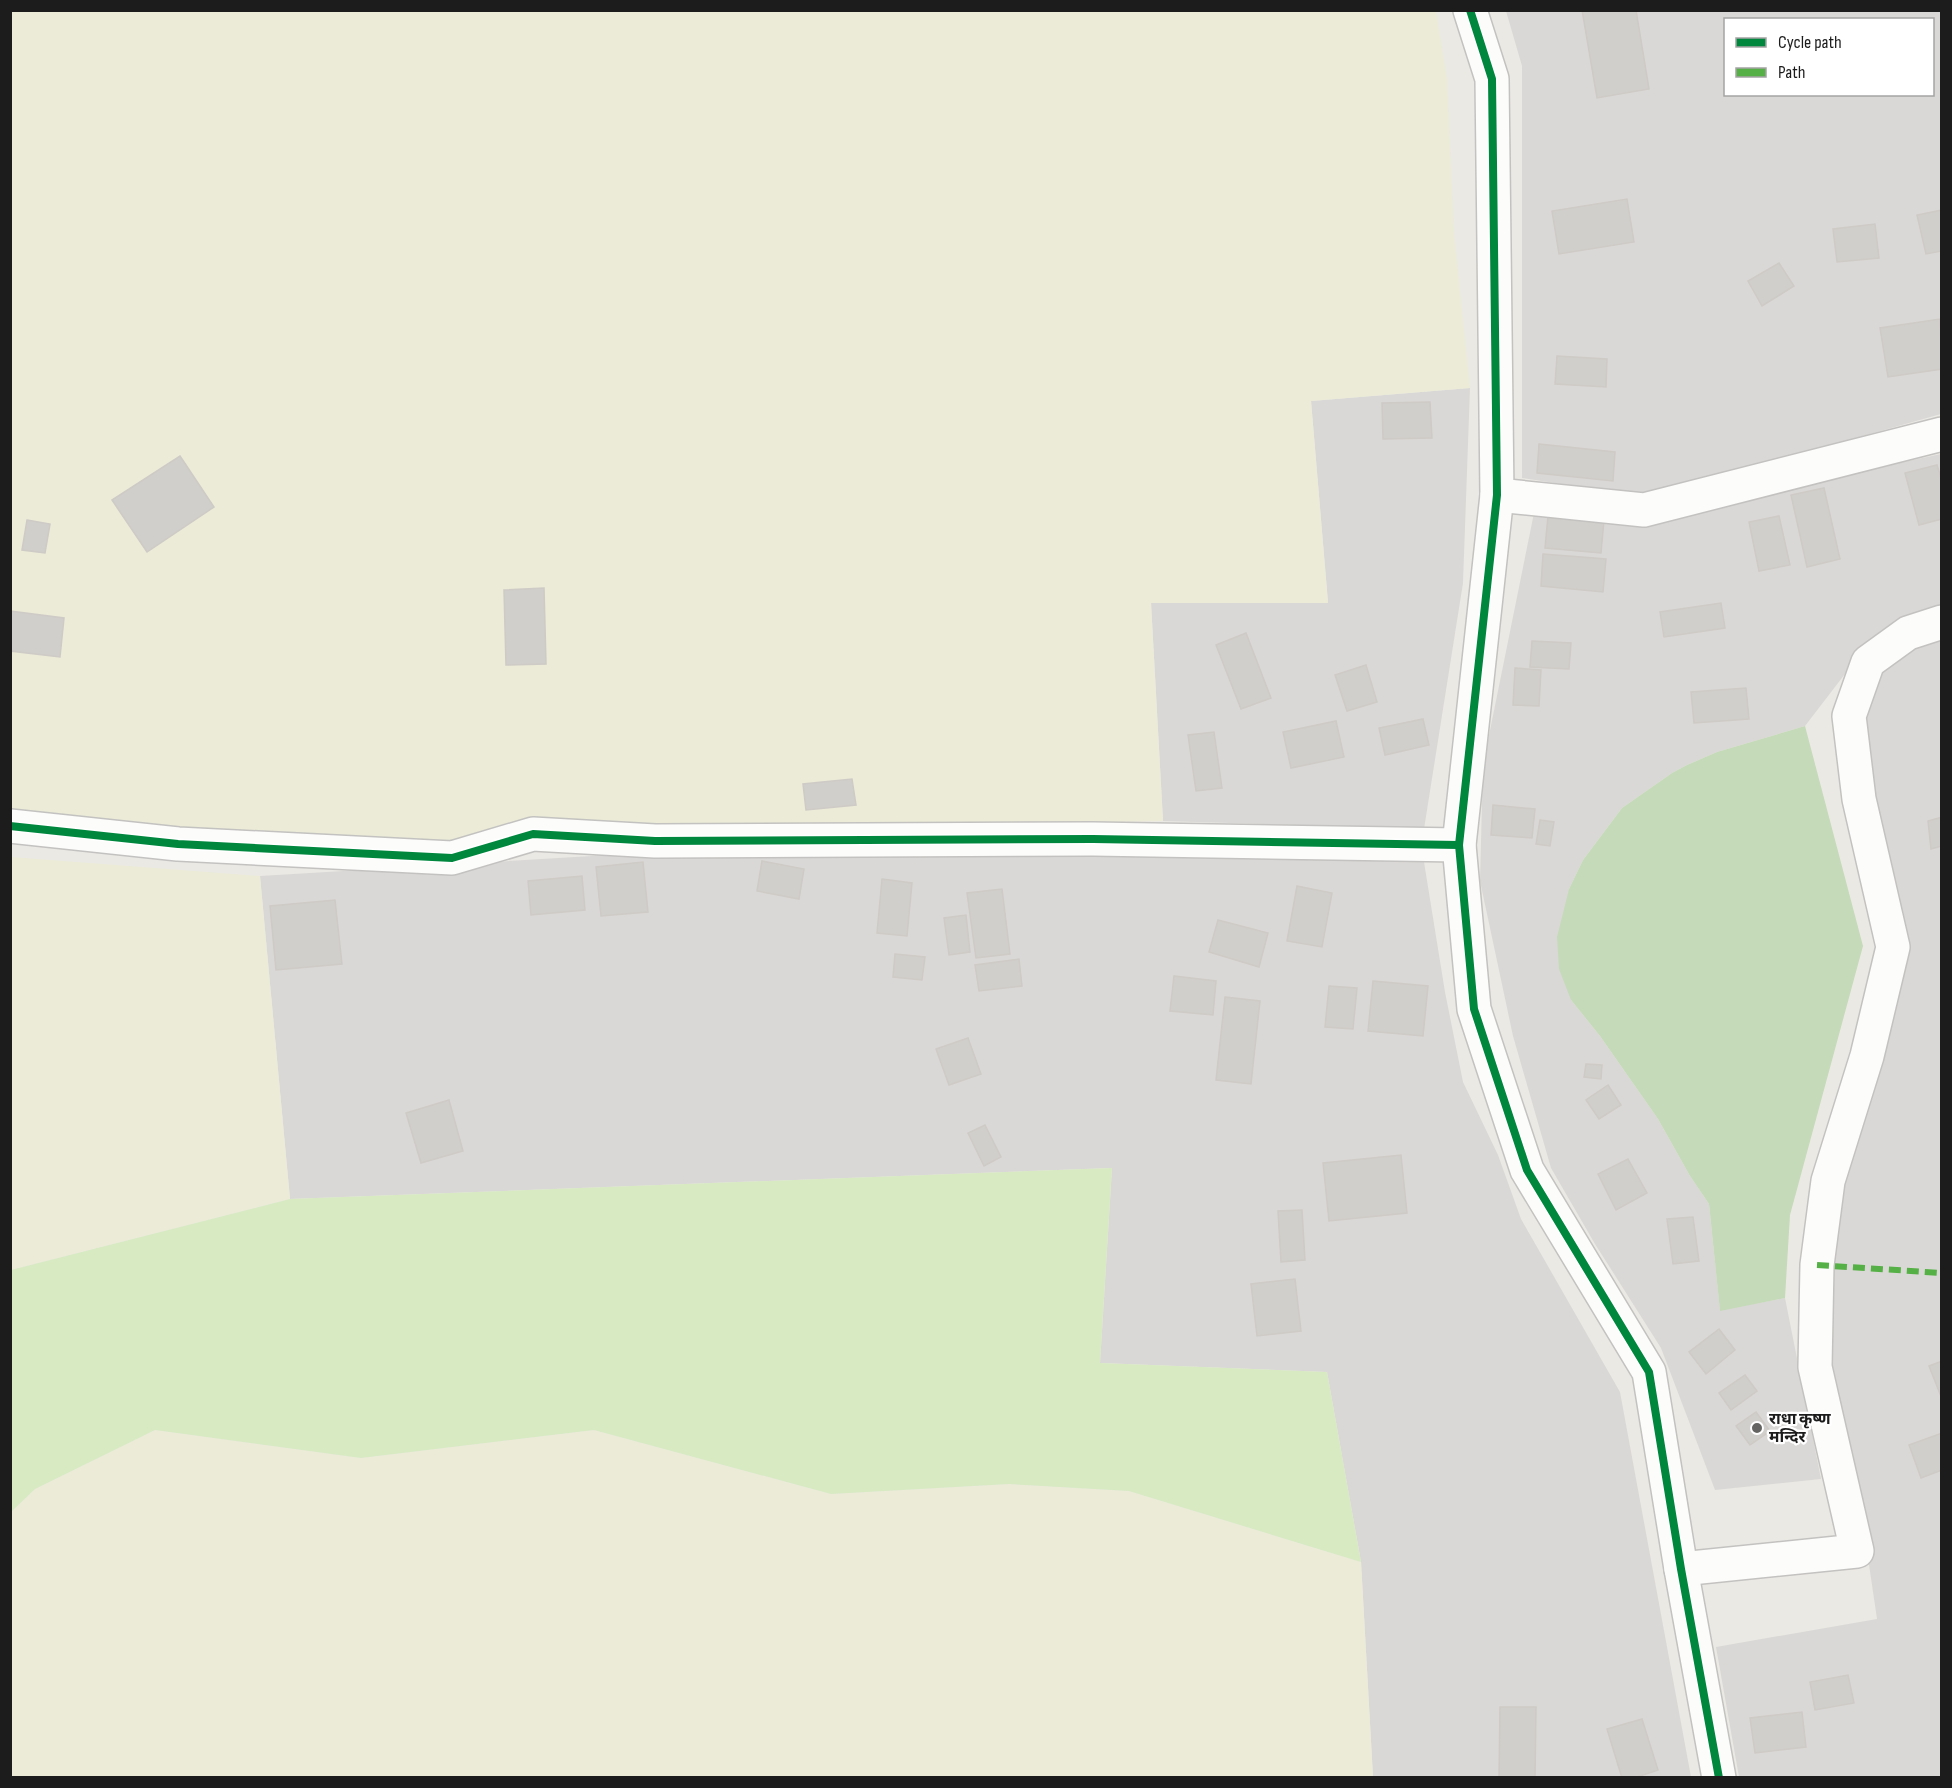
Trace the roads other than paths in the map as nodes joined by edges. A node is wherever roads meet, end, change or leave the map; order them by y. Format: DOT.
graph roads {
  1 [pos="1470,10"];
  2 [pos="1941,434"];
  3 [pos="1497,495"];
  4 [pos="1941,622"];
  5 [pos="10,826"];
  6 [pos="1459,845"];
  7 [pos="1681,1569"];
  8 [pos="1719,1778"];
  1 -- 3 [label="street"];
  2 -- 3 [label="street"];
  3 -- 6 [label="street"];
  4 -- 7 [label="street"];
  5 -- 6 [label="street"];
  6 -- 7 [label="street"];
  7 -- 8 [label="street"];
}
